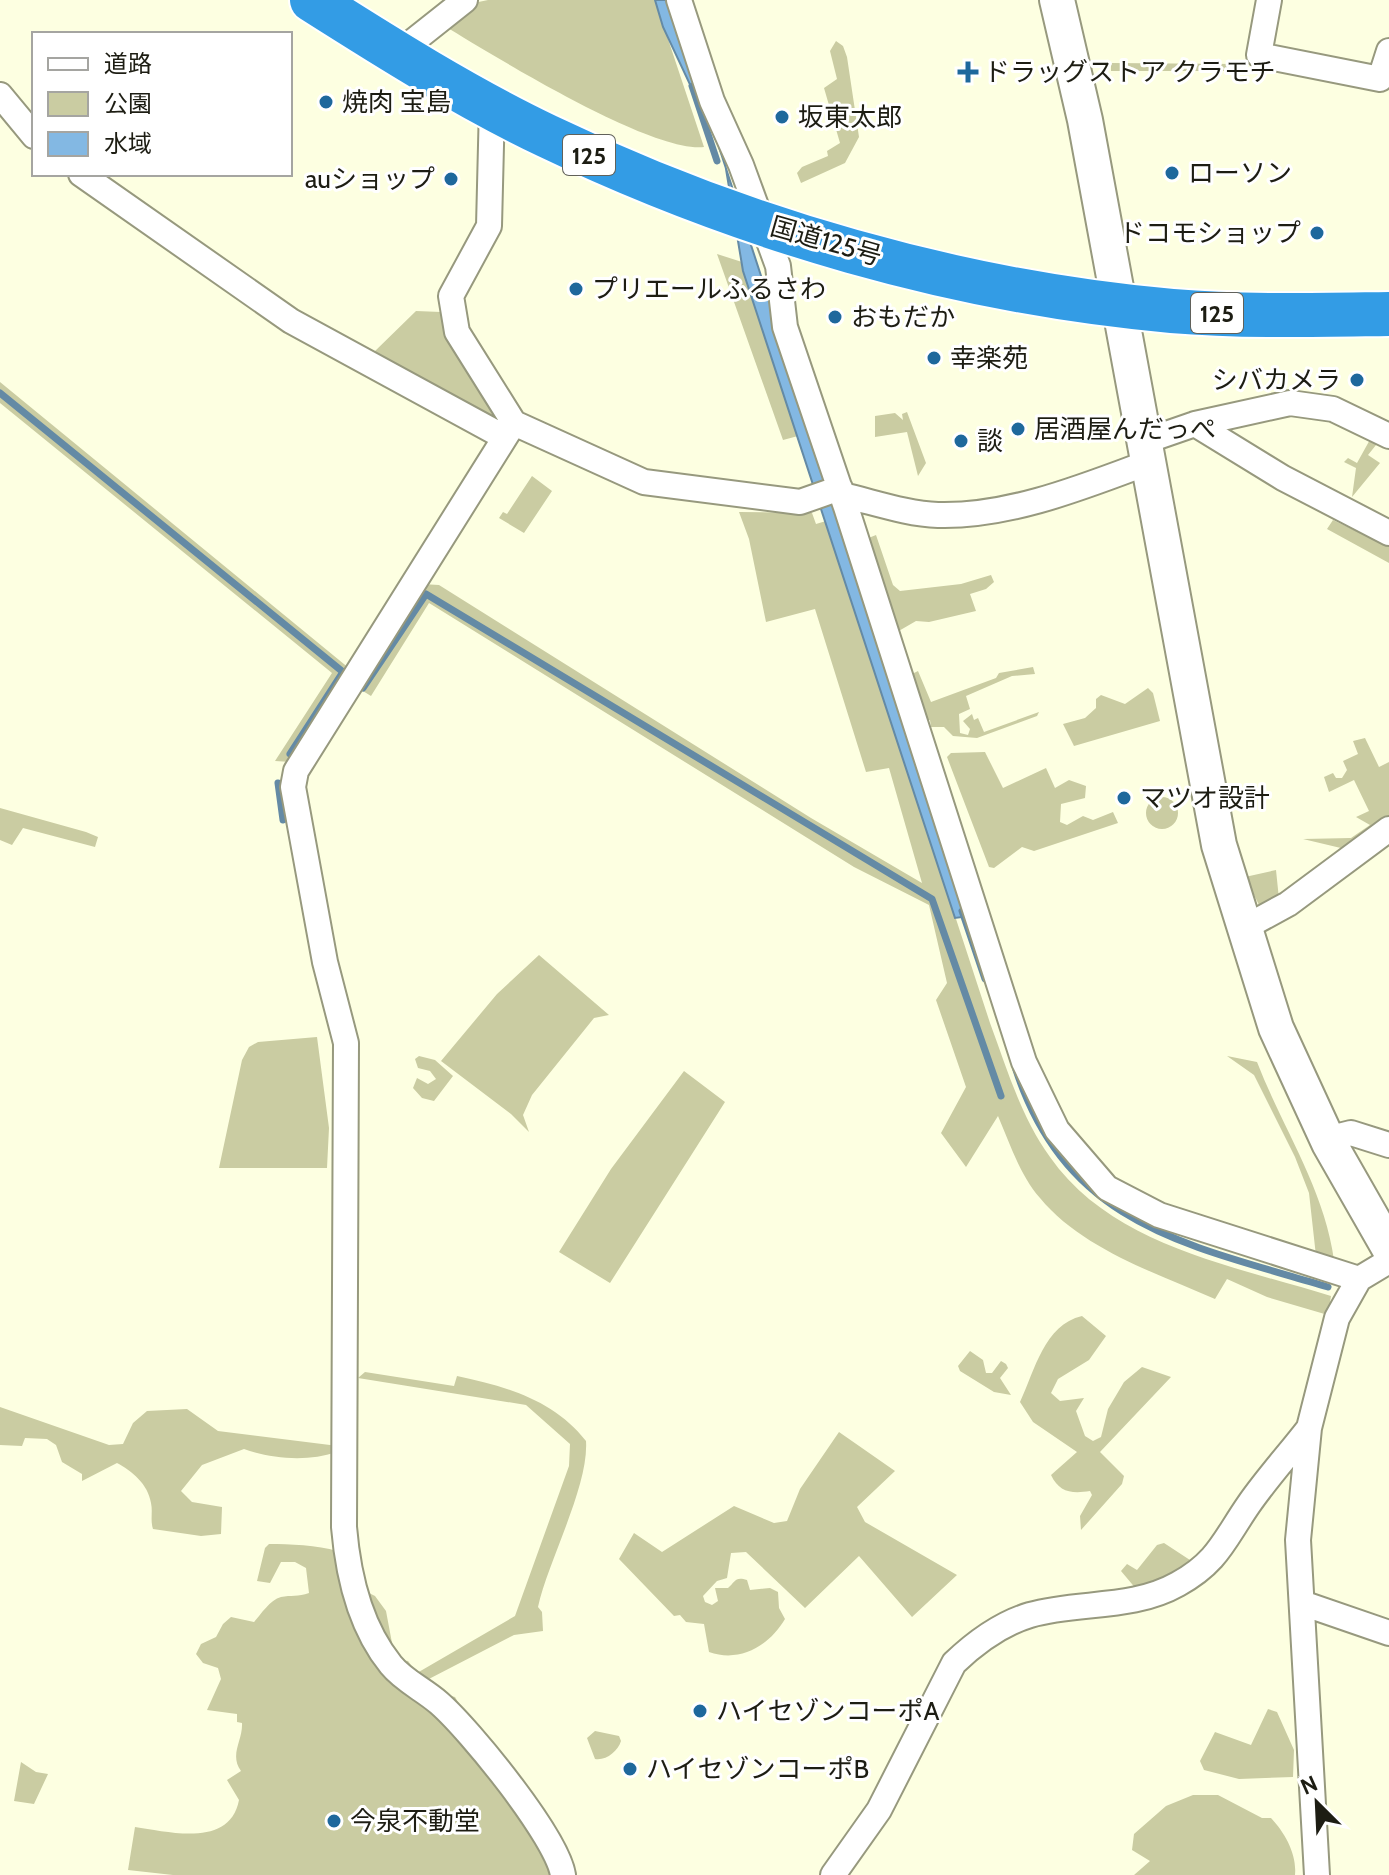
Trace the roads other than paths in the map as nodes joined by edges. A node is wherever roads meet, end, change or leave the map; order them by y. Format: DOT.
graph roads {
  1 [pos="312,0"];
  2 [pos="465,0"];
  3 [pos="679,0"];
  4 [pos="1057,0"];
  5 [pos="1269,0"];
  6 [pos="1389,51"];
  7 [pos="397,54"];
  8 [pos="1384,78"];
  9 [pos="0,95"];
  10 [pos="492,105"];
  11 [pos="32,134"];
  12 [pos="84,176"];
  13 [pos="762,223"];
  14 [pos="1118,305"];
  15 [pos="1389,314"];
  16 [pos="1195,424"];
  17 [pos="509,430"];
  18 [pos="1389,436"];
  19 [pos="1145,452"];
  20 [pos="841,492"];
  21 [pos="1389,533"];
  22 [pos="1389,829"];
  23 [pos="1242,929"];
  24 [pos="1327,1139"];
  25 [pos="1389,1145"];
  26 [pos="1389,1248"];
  27 [pos="1389,1261"];
  28 [pos="1359,1279"];
  29 [pos="1309,1428"];
  30 [pos="1302,1603"];
  31 [pos="1389,1633"];
  32 [pos="563,1875"];
  33 [pos="833,1875"];
  34 [pos="1317,1875"];
  1 -- 7 [label="highway, 国道125号 / 125"];
  2 -- 7 [label="street"];
  3 -- 13 [label="street"];
  4 -- 14 [label="street"];
  5 -- 8 [label="street"];
  6 -- 8 [label="street"];
  7 -- 10 [label="highway, 国道125号 / 125"];
  9 -- 11 [label="street"];
  10 -- 13 [label="highway, 国道125号 / 125"];
  10 -- 17 [label="street"];
  12 -- 17 [label="street"];
  13 -- 14 [label="highway, 国道125号 / 125"];
  13 -- 20 [label="street"];
  14 -- 15 [label="highway, 国道125号 / 125"];
  14 -- 19 [label="street"];
  16 -- 18 [label="street"];
  16 -- 19 [label="street"];
  16 -- 21 [label="street"];
  17 -- 20 [label="street"];
  17 -- 32 [label="street"];
  19 -- 20 [label="street"];
  19 -- 23 [label="street"];
  20 -- 28 [label="street"];
  22 -- 23 [label="street"];
  23 -- 24 [label="street"];
  24 -- 25 [label="street"];
  24 -- 26 [label="street"];
  27 -- 28 [label="street"];
  28 -- 29 [label="street"];
  29 -- 30 [label="street"];
  29 -- 33 [label="street"];
  30 -- 31 [label="street"];
  30 -- 34 [label="street"];
}
